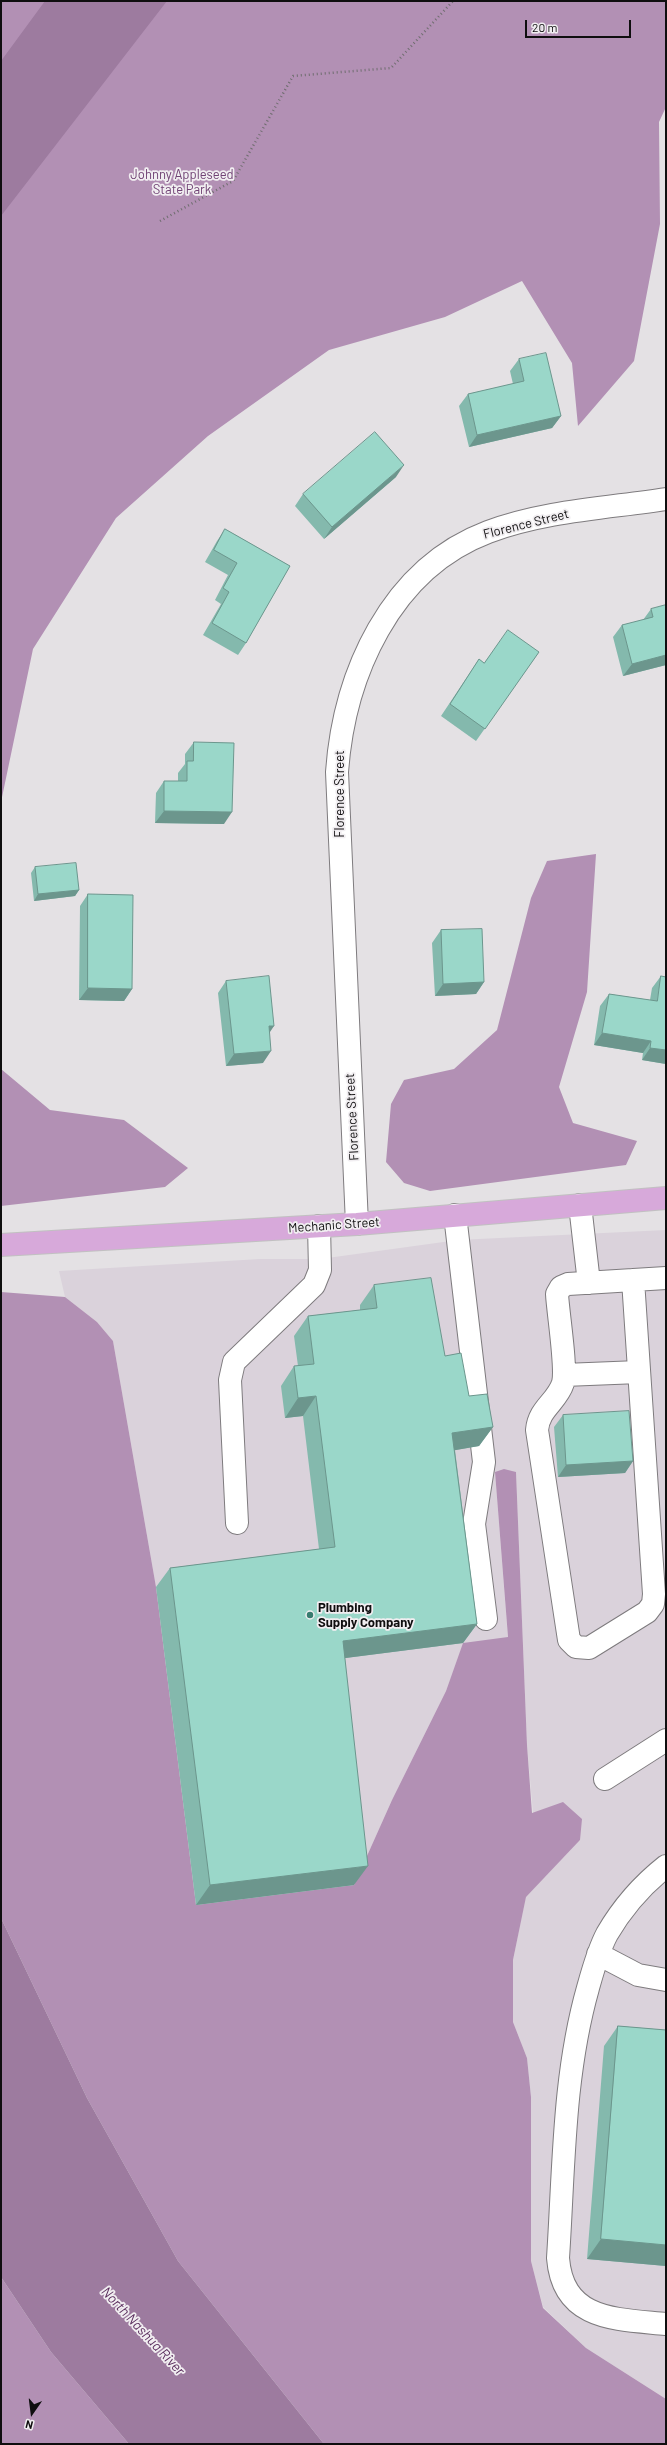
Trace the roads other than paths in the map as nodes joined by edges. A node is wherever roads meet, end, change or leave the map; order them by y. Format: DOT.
graph roads {
  1 [pos="666,498"];
  2 [pos="666,1198"];
  3 [pos="580,1205"];
  4 [pos="455,1215"];
  5 [pos="357,1224"];
  6 [pos="319,1226"];
  7 [pos="2,1245"];
  8 [pos="666,1278"];
  9 [pos="633,1280"];
  10 [pos="588,1283"];
  11 [pos="639,1372"];
  12 [pos="564,1375"];
  13 [pos="658,1522"];
  14 [pos="237,1523"];
  15 [pos="486,1619"];
  16 [pos="666,1740"];
  17 [pos="605,1779"];
  18 [pos="666,1866"];
  19 [pos="598,1954"];
  20 [pos="666,1980"];
  21 [pos="666,2324"];
  1 -- 5 [label="street, Florence Street"];
  2 -- 3 [label="main road, Mechanic Street"];
  3 -- 4 [label="main road, Mechanic Street"];
  3 -- 10 [label="street"];
  4 -- 5 [label="main road, Mechanic Street"];
  4 -- 15 [label="street"];
  5 -- 6 [label="main road, Mechanic Street"];
  6 -- 7 [label="main road, Mechanic Street"];
  6 -- 14 [label="street"];
  8 -- 9 [label="street"];
  9 -- 10 [label="street"];
  9 -- 11 [label="street"];
  10 -- 12 [label="street"];
  11 -- 12 [label="street"];
  11 -- 13 [label="street"];
  12 -- 13 [label="street"];
  16 -- 17 [label="street"];
  18 -- 19 [label="street"];
  19 -- 20 [label="street"];
  19 -- 21 [label="street"];
}
